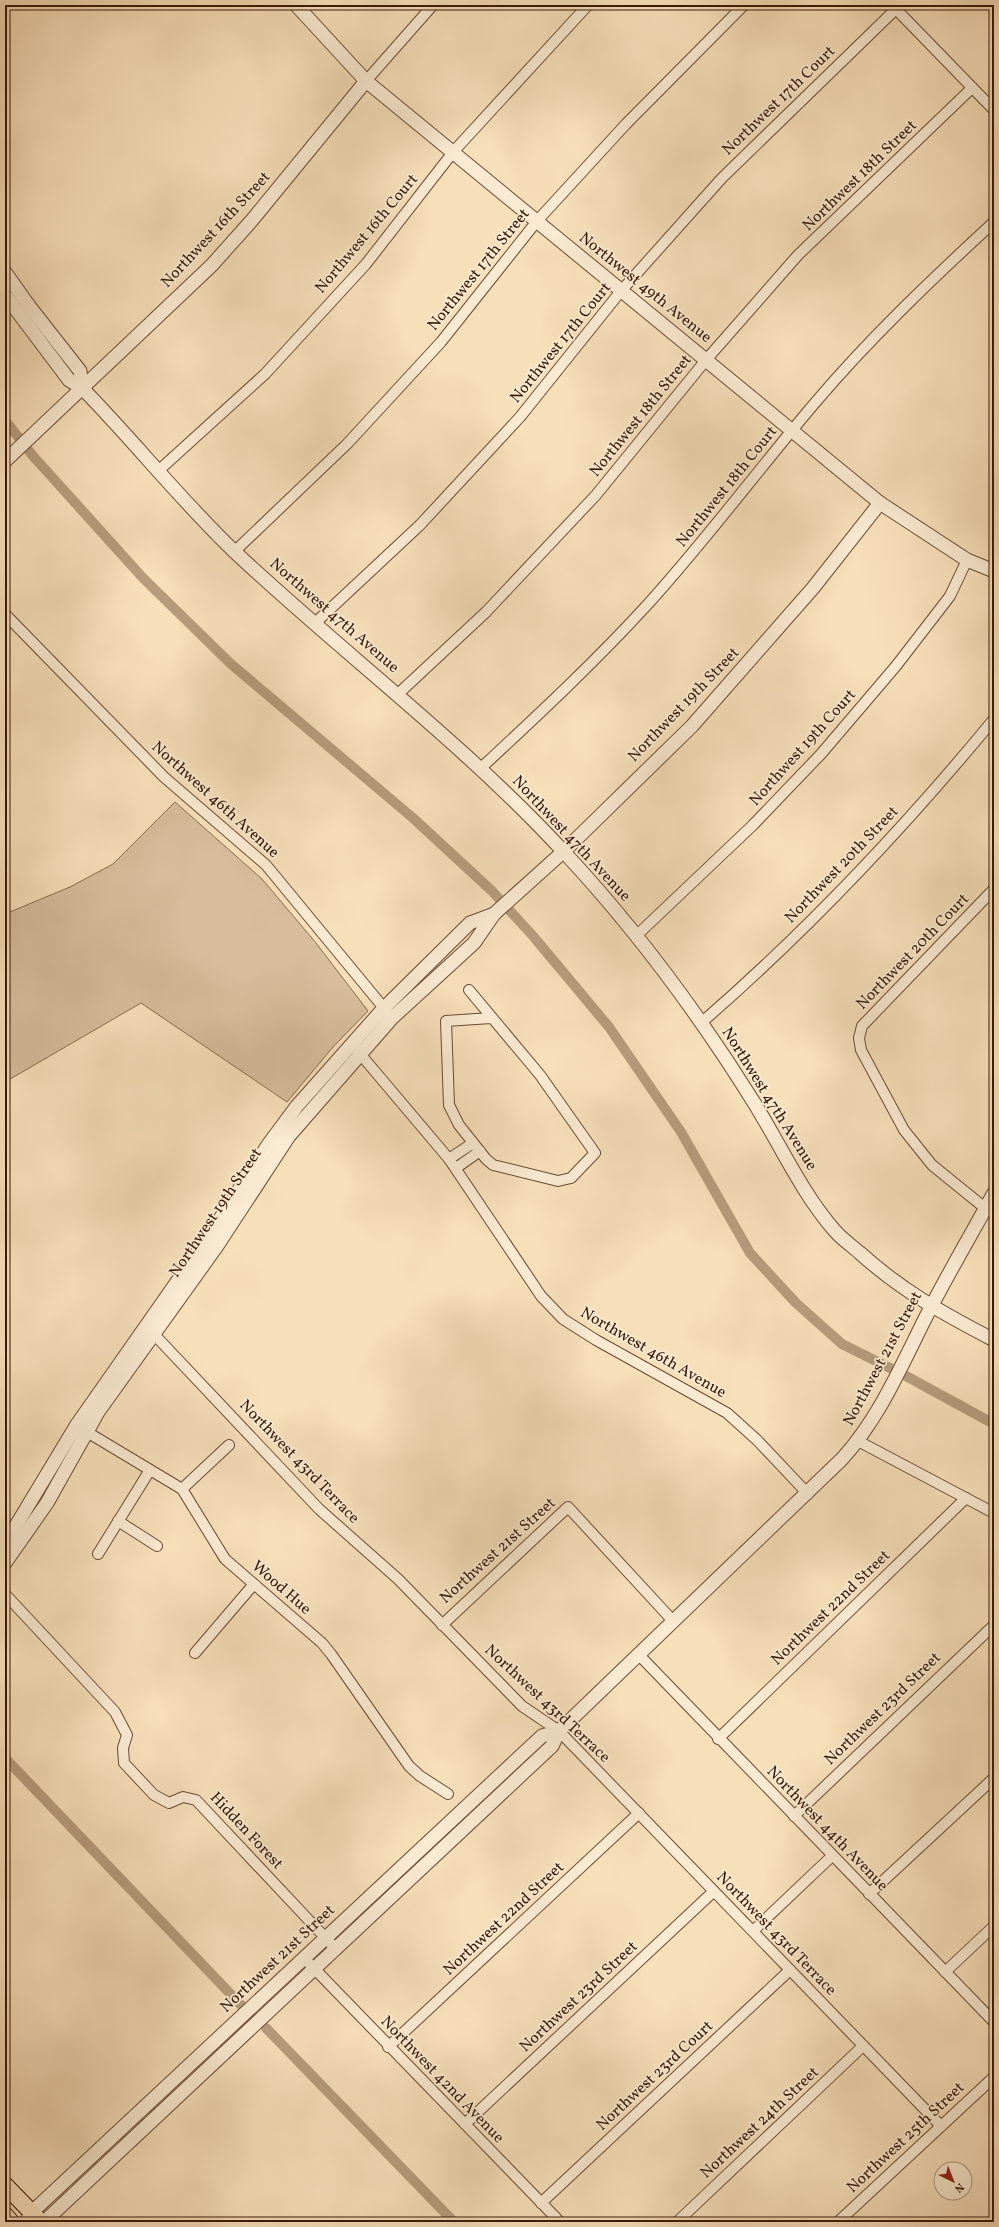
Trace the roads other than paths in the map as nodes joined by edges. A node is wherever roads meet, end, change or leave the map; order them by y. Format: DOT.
graph roads {
  1 [pos="296,5"];
  2 [pos="432,5"];
  3 [pos="588,5"];
  4 [pos="744,5"];
  5 [pos="894,7"];
  6 [pos="366,81"];
  7 [pos="972,88"];
  8 [pos="994,110"];
  9 [pos="454,151"];
  10 [pos="537,221"];
  11 [pos="994,222"];
  12 [pos="5,272"];
  13 [pos="621,291"];
  14 [pos="5,295"];
  15 [pos="24,310"];
  16 [pos="706,360"];
  17 [pos="82,388"];
  18 [pos="792,430"];
  19 [pos="6,460"];
  20 [pos="157,472"];
  21 [pos="880,503"];
  22 [pos="235,551"];
  23 [pos="967,560"];
  24 [pos="994,571"];
  25 [pos="5,614"];
  26 [pos="314,624"];
  27 [pos="398,694"];
  28 [pos="994,719"];
  29 [pos="481,768"];
  30 [pos="564,851"];
  31 [pos="994,889"];
  32 [pos="636,936"];
  33 [pos="469,990"];
  34 [pos="388,1013"];
  35 [pos="491,1018"];
  36 [pos="701,1022"];
  37 [pos="356,1049"];
  38 [pos="473,1142"];
  39 [pos="480,1151"];
  40 [pos="449,1159"];
  41 [pos="456,1168"];
  42 [pos="994,1193"];
  43 [pos="990,1211"];
  44 [pos="931,1307"];
  45 [pos="149,1329"];
  46 [pos="994,1340"];
  47 [pos="82,1429"];
  48 [pos="858,1442"];
  49 [pos="228,1445"];
  50 [pos="150,1470"];
  51 [pos="182,1489"];
  52 [pos="808,1494"];
  53 [pos="966,1498"];
  54 [pos="994,1513"];
  55 [pos="118,1522"];
  56 [pos="5,1544"];
  57 [pos="157,1546"];
  58 [pos="98,1554"];
  59 [pos="5,1563"];
  60 [pos="254,1584"];
  61 [pos="5,1594"];
  62 [pos="674,1622"];
  63 [pos="442,1625"];
  64 [pos="994,1625"];
  65 [pos="195,1653"];
  66 [pos="639,1655"];
  67 [pos="559,1731"];
  68 [pos="718,1739"];
  69 [pos="994,1778"];
  70 [pos="448,1794"];
  71 [pos="639,1813"];
  72 [pos="794,1816"];
  73 [pos="832,1856"];
  74 [pos="713,1892"];
  75 [pos="869,1894"];
  76 [pos="994,1926"];
  77 [pos="753,1930"];
  78 [pos="326,1938"];
  79 [pos="336,1948"];
  80 [pos="304,1958"];
  81 [pos="314,1969"];
  82 [pos="790,1970"];
  83 [pos="945,1972"];
  84 [pos="994,2022"];
  85 [pos="863,2046"];
  86 [pos="388,2047"];
  87 [pos="994,2076"];
  88 [pos="465,2124"];
  89 [pos="941,2126"];
  90 [pos="5,2185"];
  91 [pos="541,2203"];
  92 [pos="5,2215"];
  93 [pos="36,2220"];
  94 [pos="11,2222"];
  95 [pos="560,2222"];
  96 [pos="677,2222"];
  97 [pos="838,2222"];
  1 -- 6 [label="street, Northwest 49th Avenue"];
  2 -- 6 [label="street, Northwest 16th Street"];
  3 -- 9 [label="street, Northwest 16th Court"];
  4 -- 10 [label="street, Northwest 17th Street"];
  5 -- 7 [label="street"];
  5 -- 13 [label="street, Northwest 17th Court"];
  6 -- 9 [label="street, Northwest 49th Avenue"];
  6 -- 17 [label="street, Northwest 16th Street"];
  7 -- 8 [label="street"];
  7 -- 16 [label="street, Northwest 18th Street"];
  9 -- 10 [label="street, Northwest 49th Avenue"];
  9 -- 20 [label="street, Northwest 16th Court"];
  10 -- 13 [label="street, Northwest 49th Avenue"];
  10 -- 22 [label="street, Northwest 17th Street"];
  11 -- 18 [label="street, Northwest 18th Court"];
  12 -- 15 [label="street, Northwest 47th Avenue"];
  13 -- 16 [label="street, Northwest 49th Avenue"];
  13 -- 26 [label="street, Northwest 17th Court"];
  14 -- 15 [label="street, Northwest 47th Avenue"];
  15 -- 17 [label="street, Northwest 47th Avenue"];
  16 -- 18 [label="street, Northwest 49th Avenue"];
  16 -- 27 [label="street, Northwest 18th Street"];
  17 -- 19 [label="street, Northwest 16th Street"];
  17 -- 20 [label="street, Northwest 47th Avenue"];
  18 -- 21 [label="street, Northwest 49th Avenue"];
  18 -- 29 [label="street, Northwest 18th Court"];
  20 -- 22 [label="street, Northwest 47th Avenue"];
  21 -- 23 [label="street, Northwest 49th Avenue"];
  21 -- 30 [label="street, Northwest 19th Street"];
  22 -- 26 [label="street, Northwest 47th Avenue"];
  23 -- 24 [label="street, Northwest 49th Avenue"];
  23 -- 32 [label="street, Northwest 19th Court"];
  25 -- 34 [label="street, Northwest 46th Avenue"];
  26 -- 27 [label="street, Northwest 47th Avenue"];
  27 -- 29 [label="street, Northwest 47th Avenue"];
  28 -- 36 [label="street, Northwest 20th Street"];
  29 -- 30 [label="street, Northwest 47th Avenue"];
  30 -- 32 [label="street, Northwest 47th Avenue"];
  30 -- 34 [label="street, Northwest 19th Street"];
  31 -- 43 [label="street, Northwest 20th Court"];
  32 -- 36 [label="street, Northwest 47th Avenue"];
  33 -- 35 [label="street"];
  34 -- 37 [label="street, Northwest 19th Street"];
  35 -- 38 [label="street"];
  35 -- 39 [label="street"];
  36 -- 44 [label="street, Northwest 47th Avenue"];
  37 -- 40 [label="street, Northwest 46th Avenue"];
  37 -- 45 [label="street, Northwest 19th Street"];
  38 -- 39 [label="street"];
  38 -- 40 [label="street"];
  39 -- 41 [label="street"];
  40 -- 41 [label="street, Northwest 46th Avenue"];
  41 -- 52 [label="street, Northwest 46th Avenue"];
  42 -- 43 [label="street, Northwest 21st Street"];
  43 -- 44 [label="street, Northwest 21st Street"];
  44 -- 46 [label="street, Northwest 47th Avenue"];
  44 -- 48 [label="street, Northwest 21st Street"];
  45 -- 47 [label="street, Northwest 19th Street"];
  45 -- 63 [label="street, Northwest 43rd Terrace"];
  47 -- 50 [label="street, Wood Hue"];
  47 -- 56 [label="street, Northwest 19th Street"];
  47 -- 59 [label="street, Northwest 19th Street"];
  48 -- 52 [label="street, Northwest 21st Street"];
  48 -- 53 [label="street"];
  49 -- 51 [label="street"];
  50 -- 51 [label="street, Wood Hue"];
  50 -- 55 [label="street"];
  51 -- 60 [label="street, Wood Hue"];
  52 -- 62 [label="street, Northwest 21st Street"];
  53 -- 54 [label="street"];
  53 -- 68 [label="street, Northwest 22nd Street"];
  55 -- 57 [label="street"];
  55 -- 58 [label="street"];
  60 -- 65 [label="street"];
  60 -- 70 [label="street, Wood Hue"];
  61 -- 78 [label="street, Hidden Forest"];
  62 -- 63 [label="street, Northwest 21st Street"];
  62 -- 66 [label="street, Northwest 21st Street"];
  63 -- 67 [label="street, Northwest 43rd Terrace"];
  64 -- 72 [label="street, Northwest 23rd Street"];
  66 -- 67 [label="street, Northwest 21st Street"];
  66 -- 68 [label="street, Northwest 44th Avenue"];
  67 -- 71 [label="street, Northwest 43rd Terrace"];
  67 -- 78 [label="street, Northwest 21st Street"];
  67 -- 79 [label="street, Northwest 21st Street"];
  68 -- 72 [label="street, Northwest 44th Avenue"];
  69 -- 75 [label="street"];
  71 -- 74 [label="street, Northwest 43rd Terrace"];
  71 -- 86 [label="street, Northwest 22nd Street"];
  72 -- 73 [label="street, Northwest 44th Avenue"];
  73 -- 75 [label="street, Northwest 44th Avenue"];
  73 -- 77 [label="street"];
  74 -- 77 [label="street, Northwest 43rd Terrace"];
  74 -- 88 [label="street, Northwest 23rd Street"];
  75 -- 83 [label="street, Northwest 44th Avenue"];
  76 -- 83 [label="street"];
  77 -- 82 [label="street, Northwest 43rd Terrace"];
  78 -- 79 [label="street, Hidden Forest"];
  78 -- 80 [label="street, Northwest 21st Street"];
  79 -- 81 [label="street, Northwest 21st Street"];
  80 -- 81 [label="street, Northwest 42nd Avenue"];
  80 -- 93 [label="street, Northwest 21st Street"];
  81 -- 86 [label="street, Northwest 42nd Avenue"];
  81 -- 93 [label="street, Northwest 21st Street"];
  82 -- 85 [label="street, Northwest 43rd Terrace"];
  82 -- 91 [label="street, Northwest 23rd Court"];
  83 -- 84 [label="street, Northwest 44th Avenue"];
  85 -- 89 [label="street, Northwest 43rd Terrace"];
  85 -- 96 [label="street, Northwest 24th Street"];
  86 -- 88 [label="street, Northwest 42nd Avenue"];
  87 -- 89 [label="street, Northwest 25th Street"];
  88 -- 91 [label="street, Northwest 42nd Avenue"];
  89 -- 97 [label="street, Northwest 25th Street"];
  90 -- 93 [label="main road"];
  91 -- 95 [label="street, Northwest 42nd Avenue"];
  92 -- 94 [label="main road"];
}
